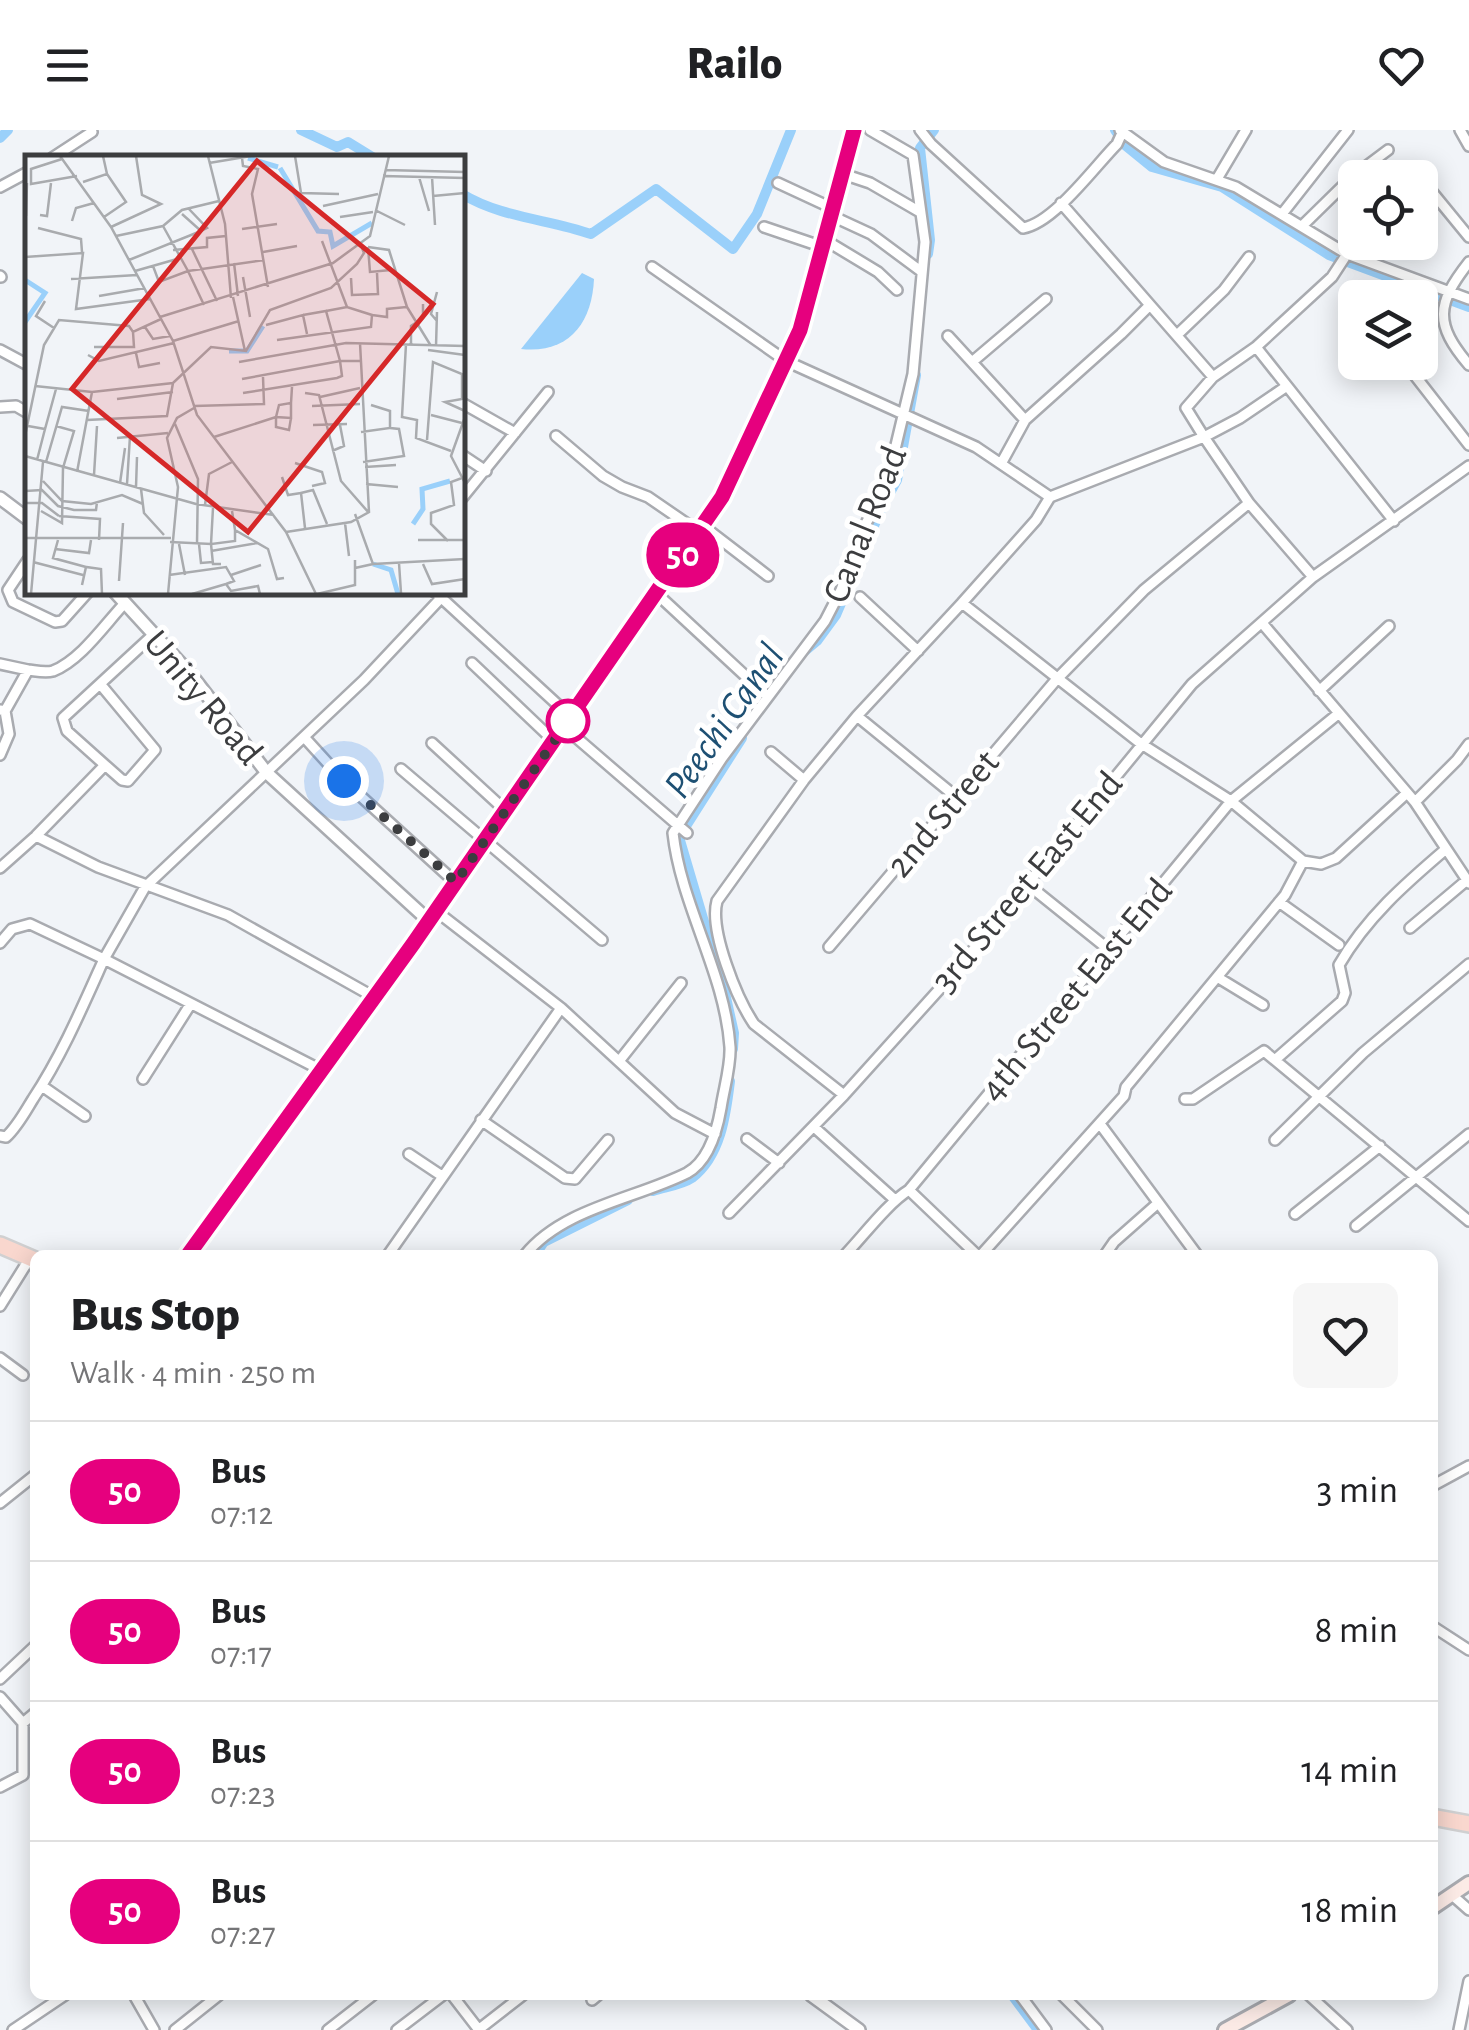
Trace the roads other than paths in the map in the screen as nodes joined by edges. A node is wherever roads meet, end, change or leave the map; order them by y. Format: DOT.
graph roads {
  1 [pos="854,130"];
  2 [pos="870,130"];
  3 [pos="1246,130"];
  4 [pos="1348,130"];
  5 [pos="1460,130"];
  6 [pos="92,132"];
  7 [pos="1120,136"];
  8 [pos="924,137"];
  9 [pos="1469,146"];
  10 [pos="1388,150"];
  11 [pos="57,155"];
  12 [pos="913,155"];
  13 [pos="25,174"];
  14 [pos="842,174"];
  15 [pos="1217,179"];
  16 [pos="778,183"];
  17 [pos="0,187"];
  18 [pos="1438,199"];
  19 [pos="1061,203"];
  20 [pos="920,212"];
  21 [pos="833,213"];
  22 [pos="1282,214"];
  23 [pos="1302,226"];
  24 [pos="764,227"];
  25 [pos="1469,237"];
  26 [pos="824,244"];
  27 [pos="1338,254"];
  28 [pos="1249,257"];
  29 [pos="1344,260"];
  30 [pos="1348,260"];
  31 [pos="1469,262"];
  32 [pos="652,268"];
  33 [pos="922,272"];
  34 [pos="897,290"];
  35 [pos="1446,291"];
  36 [pos="1046,299"];
  37 [pos="1469,299"];
  38 [pos="1150,305"];
  39 [pos="1177,335"];
  40 [pos="948,336"];
  41 [pos="1256,348"];
  42 [pos="0,350"];
  43 [pos="786,361"];
  44 [pos="972,362"];
  45 [pos="25,363"];
  46 [pos="1469,366"];
  47 [pos="1213,377"];
  48 [pos="1418,380"];
  49 [pos="1287,386"];
  50 [pos="548,392"];
  51 [pos="465,405"];
  52 [pos="0,407"];
  53 [pos="25,411"];
  54 [pos="910,418"];
  55 [pos="1025,420"];
  56 [pos="515,433"];
  57 [pos="556,436"];
  58 [pos="1204,438"];
  59 [pos="1469,445"];
  60 [pos="465,457"];
  61 [pos="1002,462"];
  62 [pos="1469,466"];
  63 [pos="486,471"];
  64 [pos="465,495"];
  65 [pos="0,498"];
  66 [pos="1050,498"];
  67 [pos="1249,503"];
  68 [pos="25,517"];
  69 [pos="1394,521"];
  70 [pos="700,529"];
  71 [pos="25,564"];
  72 [pos="768,576"];
  73 [pos="1313,577"];
  74 [pos="656,593"];
  75 [pos="85,595"];
  76 [pos="118,595"];
  77 [pos="438,595"];
  78 [pos="860,597"];
  79 [pos="125,603"];
  80 [pos="962,603"];
  81 [pos="1262,623"];
  82 [pos="1389,626"];
  83 [pos="153,635"];
  84 [pos="918,651"];
  85 [pos="472,663"];
  86 [pos="0,664"];
  87 [pos="28,670"];
  88 [pos="1056,680"];
  89 [pos="100,685"];
  90 [pos="1319,692"];
  91 [pos="767,696"];
  92 [pos="2,710"];
  93 [pos="1338,714"];
  94 [pos="856,716"];
  95 [pos="568,722"];
  96 [pos="304,737"];
  97 [pos="554,741"];
  98 [pos="432,742"];
  99 [pos="1140,743"];
  100 [pos="1469,744"];
  101 [pos="770,752"];
  102 [pos="0,755"];
  103 [pos="105,764"];
  104 [pos="401,768"];
  105 [pos="266,773"];
  106 [pos="804,780"];
  107 [pos="955,796"];
  108 [pos="1411,797"];
  109 [pos="1231,800"];
  110 [pos="506,812"];
  111 [pos="681,828"];
  112 [pos="36,836"];
  113 [pos="485,840"];
  114 [pos="1446,849"];
  115 [pos="1303,860"];
  116 [pos="0,868"];
  117 [pos="456,882"];
  118 [pos="1468,882"];
  119 [pos="1026,883"];
  120 [pos="146,886"];
  121 [pos="1279,902"];
  122 [pos="432,916"];
  123 [pos="1410,928"];
  124 [pos="602,940"];
  125 [pos="0,943"];
  126 [pos="1339,945"];
  127 [pos="829,947"];
  128 [pos="1108,948"];
  129 [pos="104,960"];
  130 [pos="1469,964"];
  131 [pos="1217,978"];
  132 [pos="681,982"];
  133 [pos="374,998"];
  134 [pos="190,1005"];
  135 [pos="1263,1005"];
  136 [pos="562,1008"];
  137 [pos="1276,1059"];
  138 [pos="620,1060"];
  139 [pos="321,1070"];
  140 [pos="143,1079"];
  141 [pos="42,1086"];
  142 [pos="844,1095"];
  143 [pos="1320,1098"];
  144 [pos="1185,1099"];
  145 [pos="85,1116"];
  146 [pos="481,1120"];
  147 [pos="1100,1124"];
  148 [pos="814,1128"];
  149 [pos="715,1134"];
  150 [pos="1469,1134"];
  151 [pos="0,1136"];
  152 [pos="747,1139"];
  153 [pos="608,1140"];
  154 [pos="1275,1140"];
  155 [pos="1380,1146"];
  156 [pos="409,1154"];
  157 [pos="780,1163"];
  158 [pos="442,1176"];
  159 [pos="1415,1177"];
  160 [pos="909,1190"];
  161 [pos="894,1199"];
  162 [pos="1157,1204"];
  163 [pos="729,1213"];
  164 [pos="1295,1214"];
  165 [pos="1469,1221"];
  166 [pos="1356,1226"];
  167 [pos="0,1245"];
  168 [pos="192,1250"];
  169 [pos="391,1250"];
  170 [pos="530,1250"];
  171 [pos="850,1250"];
  172 [pos="974,1250"];
  173 [pos="984,1250"];
  174 [pos="1108,1250"];
  175 [pos="1192,1250"];
  176 [pos="30,1258"];
  177 [pos="30,1262"];
  178 [pos="0,1306"];
  179 [pos="0,1358"];
  180 [pos="23,1374"];
  181 [pos="1469,1466"];
  182 [pos="30,1479"];
  183 [pos="1438,1483"];
  184 [pos="0,1504"];
  185 [pos="1438,1630"];
  186 [pos="1469,1650"];
  187 [pos="30,1651"];
  188 [pos="0,1680"];
  189 [pos="0,1696"];
  190 [pos="30,1717"];
  191 [pos="23,1723"];
  192 [pos="30,1773"];
  193 [pos="24,1775"];
  194 [pos="0,1787"];
  195 [pos="1438,1817"];
  196 [pos="1469,1824"];
  197 [pos="1469,1883"];
  198 [pos="1452,1895"];
  199 [pos="1438,1904"];
  200 [pos="1469,1910"];
  201 [pos="1469,1981"];
  202 [pos="57,2000"];
  203 [pos="137,2000"];
  204 [pos="213,2000"];
  205 [pos="367,2000"];
  206 [pos="436,2000"];
  207 [pos="456,2000"];
  208 [pos="517,2000"];
  209 [pos="818,2000"];
  210 [pos="1024,2000"];
  211 [pos="1067,2000"];
  212 [pos="1280,2000"];
  213 [pos="1315,2000"];
  214 [pos="480,2029"];
  215 [pos="12,2030"];
  216 [pos="154,2030"];
  217 [pos="176,2030"];
  218 [pos="328,2030"];
  219 [pos="397,2030"];
  220 [pos="859,2030"];
  221 [pos="1046,2030"];
  222 [pos="1097,2030"];
  223 [pos="1225,2030"];
  224 [pos="1347,2030"];
  225 [pos="1458,2030"];
  1 -- 14 [label="street"];
  2 -- 12 [label="street"];
  3 -- 15 [label="street"];
  4 -- 22 [label="street"];
  5 -- 9 [label="street"];
  6 -- 11 [label="street"];
  7 -- 15 [label="street"];
  7 -- 19 [label="street"];
  8 -- 12 [label="street"];
  8 -- 19 [label="street"];
  10 -- 23 [label="street"];
  12 -- 20 [label="street, Canal Road"];
  13 -- 17 [label="street"];
  14 -- 20 [label="street"];
  14 -- 21 [label="street"];
  15 -- 22 [label="street"];
  16 -- 21 [label="street"];
  18 -- 25 [label="street"];
  19 -- 38 [label="street"];
  20 -- 33 [label="street, Canal Road"];
  21 -- 26 [label="street"];
  21 -- 33 [label="street"];
  22 -- 23 [label="street"];
  23 -- 27 [label="street"];
  24 -- 26 [label="street"];
  26 -- 34 [label="street"];
  26 -- 43 [label="street"];
  28 -- 39 [label="street"];
  29 -- 41 [label="street"];
  30 -- 35 [label="street"];
  31 -- 35 [label="street"];
  32 -- 43 [label="street"];
  33 -- 54 [label="street, Canal Road"];
  35 -- 37 [label="street"];
  35 -- 46 [label="street"];
  36 -- 44 [label="street"];
  38 -- 39 [label="street"];
  38 -- 55 [label="street"];
  39 -- 47 [label="street"];
  40 -- 44 [label="street"];
  41 -- 47 [label="street"];
  41 -- 49 [label="street"];
  42 -- 45 [label="street"];
  43 -- 54 [label="street"];
  43 -- 70 [label="street"];
  44 -- 55 [label="street"];
  47 -- 58 [label="street"];
  48 -- 59 [label="street"];
  49 -- 58 [label="street"];
  49 -- 69 [label="street"];
  50 -- 56 [label="street"];
  51 -- 56 [label="street"];
  52 -- 53 [label="street"];
  54 -- 61 [label="street"];
  54 -- 91 [label="street, Canal Road"];
  55 -- 61 [label="street"];
  56 -- 63 [label="street"];
  57 -- 70 [label="street"];
  58 -- 66 [label="street"];
  58 -- 67 [label="street"];
  60 -- 63 [label="street"];
  61 -- 66 [label="street"];
  62 -- 69 [label="street, 3rd Street East End"];
  63 -- 64 [label="street"];
  65 -- 68 [label="street"];
  66 -- 80 [label="street"];
  67 -- 73 [label="street"];
  67 -- 88 [label="street, 2nd Street"];
  69 -- 73 [label="street, 3rd Street East End"];
  70 -- 72 [label="street"];
  70 -- 74 [label="street"];
  71 -- 75 [label="street"];
  73 -- 81 [label="street, 3rd Street East End"];
  74 -- 91 [label="street"];
  74 -- 95 [label="street"];
  76 -- 79 [label="street, Unity Road"];
  77 -- 95 [label="street"];
  77 -- 96 [label="street"];
  78 -- 84 [label="street"];
  79 -- 83 [label="street, Unity Road"];
  79 -- 87 [label="street"];
  80 -- 84 [label="street"];
  80 -- 88 [label="street"];
  81 -- 90 [label="street"];
  81 -- 99 [label="street, 3rd Street East End"];
  82 -- 90 [label="street"];
  83 -- 89 [label="street"];
  83 -- 105 [label="street, Unity Road"];
  84 -- 94 [label="street"];
  85 -- 97 [label="street"];
  86 -- 87 [label="street"];
  87 -- 92 [label="street"];
  88 -- 99 [label="street"];
  88 -- 107 [label="street, 2nd Street"];
  89 -- 103 [label="street"];
  89 -- 103 [label="street"];
  90 -- 93 [label="street"];
  91 -- 111 [label="street, Canal Road"];
  92 -- 102 [label="street"];
  93 -- 108 [label="street"];
  93 -- 109 [label="street, 4th Street East End"];
  94 -- 106 [label="street"];
  94 -- 107 [label="street"];
  95 -- 97 [label="street"];
  95 -- 111 [label="street"];
  96 -- 105 [label="street"];
  96 -- 117 [label="street"];
  97 -- 110 [label="street"];
  98 -- 110 [label="street"];
  99 -- 109 [label="street"];
  99 -- 119 [label="street, 3rd Street East End"];
  100 -- 108 [label="street"];
  101 -- 106 [label="street"];
  103 -- 112 [label="street"];
  104 -- 113 [label="street"];
  105 -- 120 [label="street"];
  105 -- 122 [label="street, Unity Road"];
  106 -- 142 [label="street"];
  107 -- 127 [label="street, 2nd Street"];
  108 -- 114 [label="street"];
  108 -- 115 [label="street"];
  109 -- 115 [label="street"];
  109 -- 128 [label="street, 4th Street East End"];
  110 -- 113 [label="street"];
  111 -- 149 [label="street"];
  112 -- 116 [label="street"];
  112 -- 120 [label="street"];
  113 -- 117 [label="street"];
  113 -- 124 [label="street"];
  114 -- 118 [label="street"];
  114 -- 137 [label="street"];
  115 -- 121 [label="street"];
  117 -- 122 [label="street"];
  118 -- 123 [label="street"];
  119 -- 128 [label="street"];
  119 -- 142 [label="street, 3rd Street East End"];
  120 -- 129 [label="street"];
  120 -- 133 [label="street"];
  121 -- 126 [label="street"];
  121 -- 131 [label="street"];
  122 -- 133 [label="street"];
  122 -- 136 [label="street"];
  125 -- 129 [label="street"];
  128 -- 160 [label="street, 4th Street East End"];
  129 -- 134 [label="street"];
  129 -- 141 [label="street"];
  130 -- 143 [label="street"];
  131 -- 135 [label="street"];
  131 -- 147 [label="street"];
  132 -- 138 [label="street"];
  133 -- 139 [label="street"];
  134 -- 139 [label="street"];
  134 -- 140 [label="street"];
  136 -- 138 [label="street"];
  136 -- 146 [label="street"];
  137 -- 143 [label="street"];
  137 -- 144 [label="street"];
  138 -- 149 [label="street"];
  139 -- 168 [label="street"];
  141 -- 145 [label="street"];
  141 -- 151 [label="street"];
  142 -- 148 [label="street, 3rd Street East End"];
  143 -- 154 [label="street"];
  143 -- 155 [label="street"];
  146 -- 153 [label="street"];
  146 -- 158 [label="street"];
  147 -- 162 [label="street"];
  147 -- 173 [label="street"];
  148 -- 157 [label="street, 3rd Street East End"];
  148 -- 161 [label="street"];
  149 -- 170 [label="street"];
  150 -- 159 [label="street"];
  152 -- 157 [label="street"];
  155 -- 159 [label="street"];
  155 -- 164 [label="street"];
  156 -- 158 [label="street"];
  157 -- 163 [label="street, 3rd Street East End"];
  158 -- 169 [label="street"];
  159 -- 165 [label="street"];
  159 -- 166 [label="street"];
  160 -- 161 [label="street, 4th Street East End"];
  160 -- 172 [label="street"];
  161 -- 171 [label="street, 4th Street East End"];
  162 -- 174 [label="street"];
  162 -- 175 [label="street"];
  167 -- 176 [label="main road"];
  177 -- 178 [label="street"];
  179 -- 180 [label="street"];
  181 -- 183 [label="street"];
  182 -- 184 [label="street"];
  185 -- 186 [label="street"];
  187 -- 188 [label="street"];
  189 -- 191 [label="street"];
  190 -- 191 [label="street"];
  191 -- 193 [label="street"];
  192 -- 193 [label="street"];
  193 -- 194 [label="street"];
  195 -- 196 [label="main road"];
  197 -- 198 [label="main road"];
  198 -- 199 [label="main road"];
  198 -- 200 [label="street"];
  201 -- 225 [label="street"];
  202 -- 215 [label="street"];
  203 -- 216 [label="street"];
  204 -- 217 [label="street"];
  205 -- 218 [label="street"];
  206 -- 219 [label="street"];
  207 -- 214 [label="street"];
  208 -- 214 [label="street"];
  209 -- 220 [label="street"];
  210 -- 221 [label="street"];
  211 -- 222 [label="street"];
  212 -- 223 [label="main road"];
  213 -- 224 [label="street"];
}
